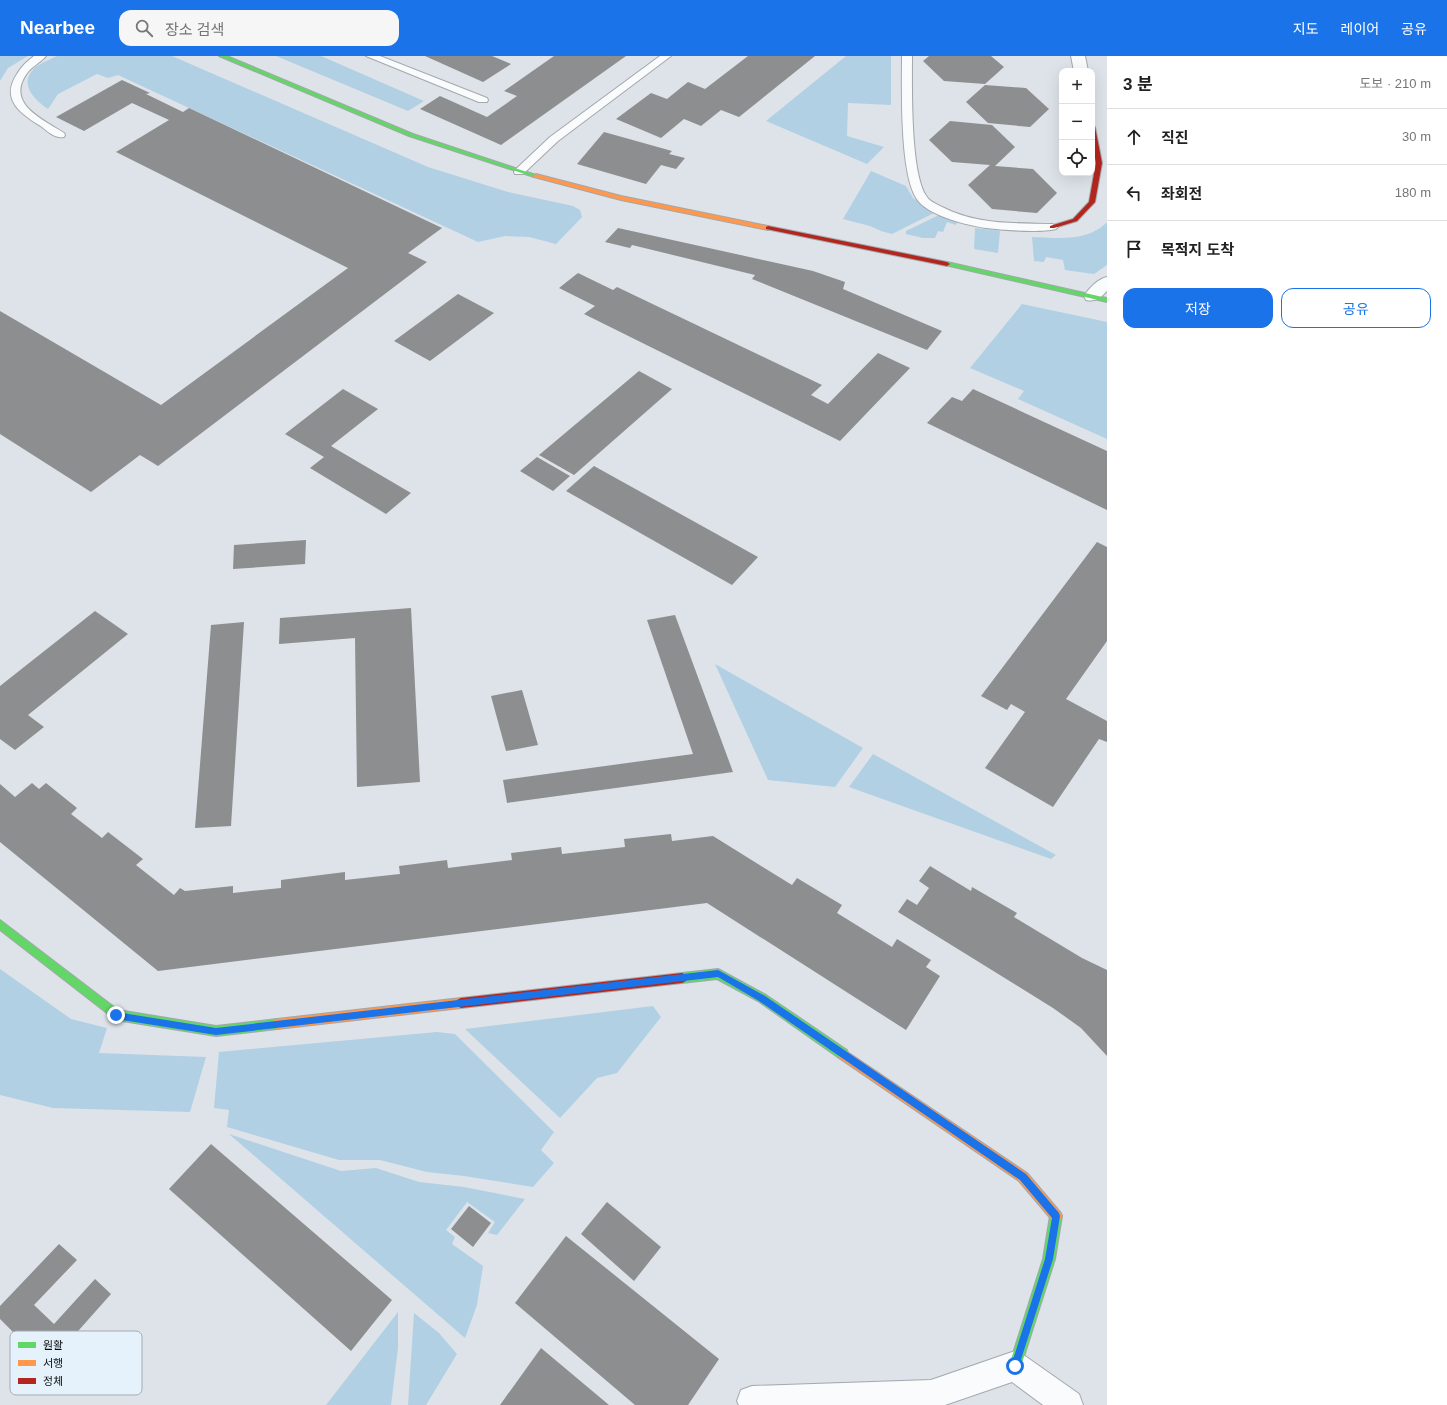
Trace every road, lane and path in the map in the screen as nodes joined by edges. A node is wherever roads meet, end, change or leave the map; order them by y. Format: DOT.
graph roads {
  1 [pos="41,56"];
  2 [pos="222,56"];
  3 [pos="371,56"];
  4 [pos="666,56"];
  5 [pos="907,56"];
  6 [pos="1078,56"];
  7 [pos="1080,68"];
  8 [pos="483,100"];
  9 [pos="60,135"];
  10 [pos="1095,140"];
  11 [pos="519,172"];
  12 [pos="1102,177"];
  13 [pos="1052,227"];
  14 [pos="1107,282"];
  15 [pos="1099,298"];
  16 [pos="0,924"];
  17 [pos="1015,1366"];
  18 [pos="752,1401"];
  19 [pos="1068,1405"];
  1 -- 9 [label="lane"];
  2 -- 11 [label="street"];
  3 -- 8 [label="lane"];
  4 -- 11 [label="lane"];
  5 -- 13 [label="lane"];
  6 -- 7 [label="street"];
  10 -- 12 [label="street"];
  11 -- 15 [label="street"];
  12 -- 13 [label="street"];
  14 -- 15 [label="street"];
  16 -- 17 [label="street"];
  17 -- 18 [label="street"];
  17 -- 19 [label="street"];
}
